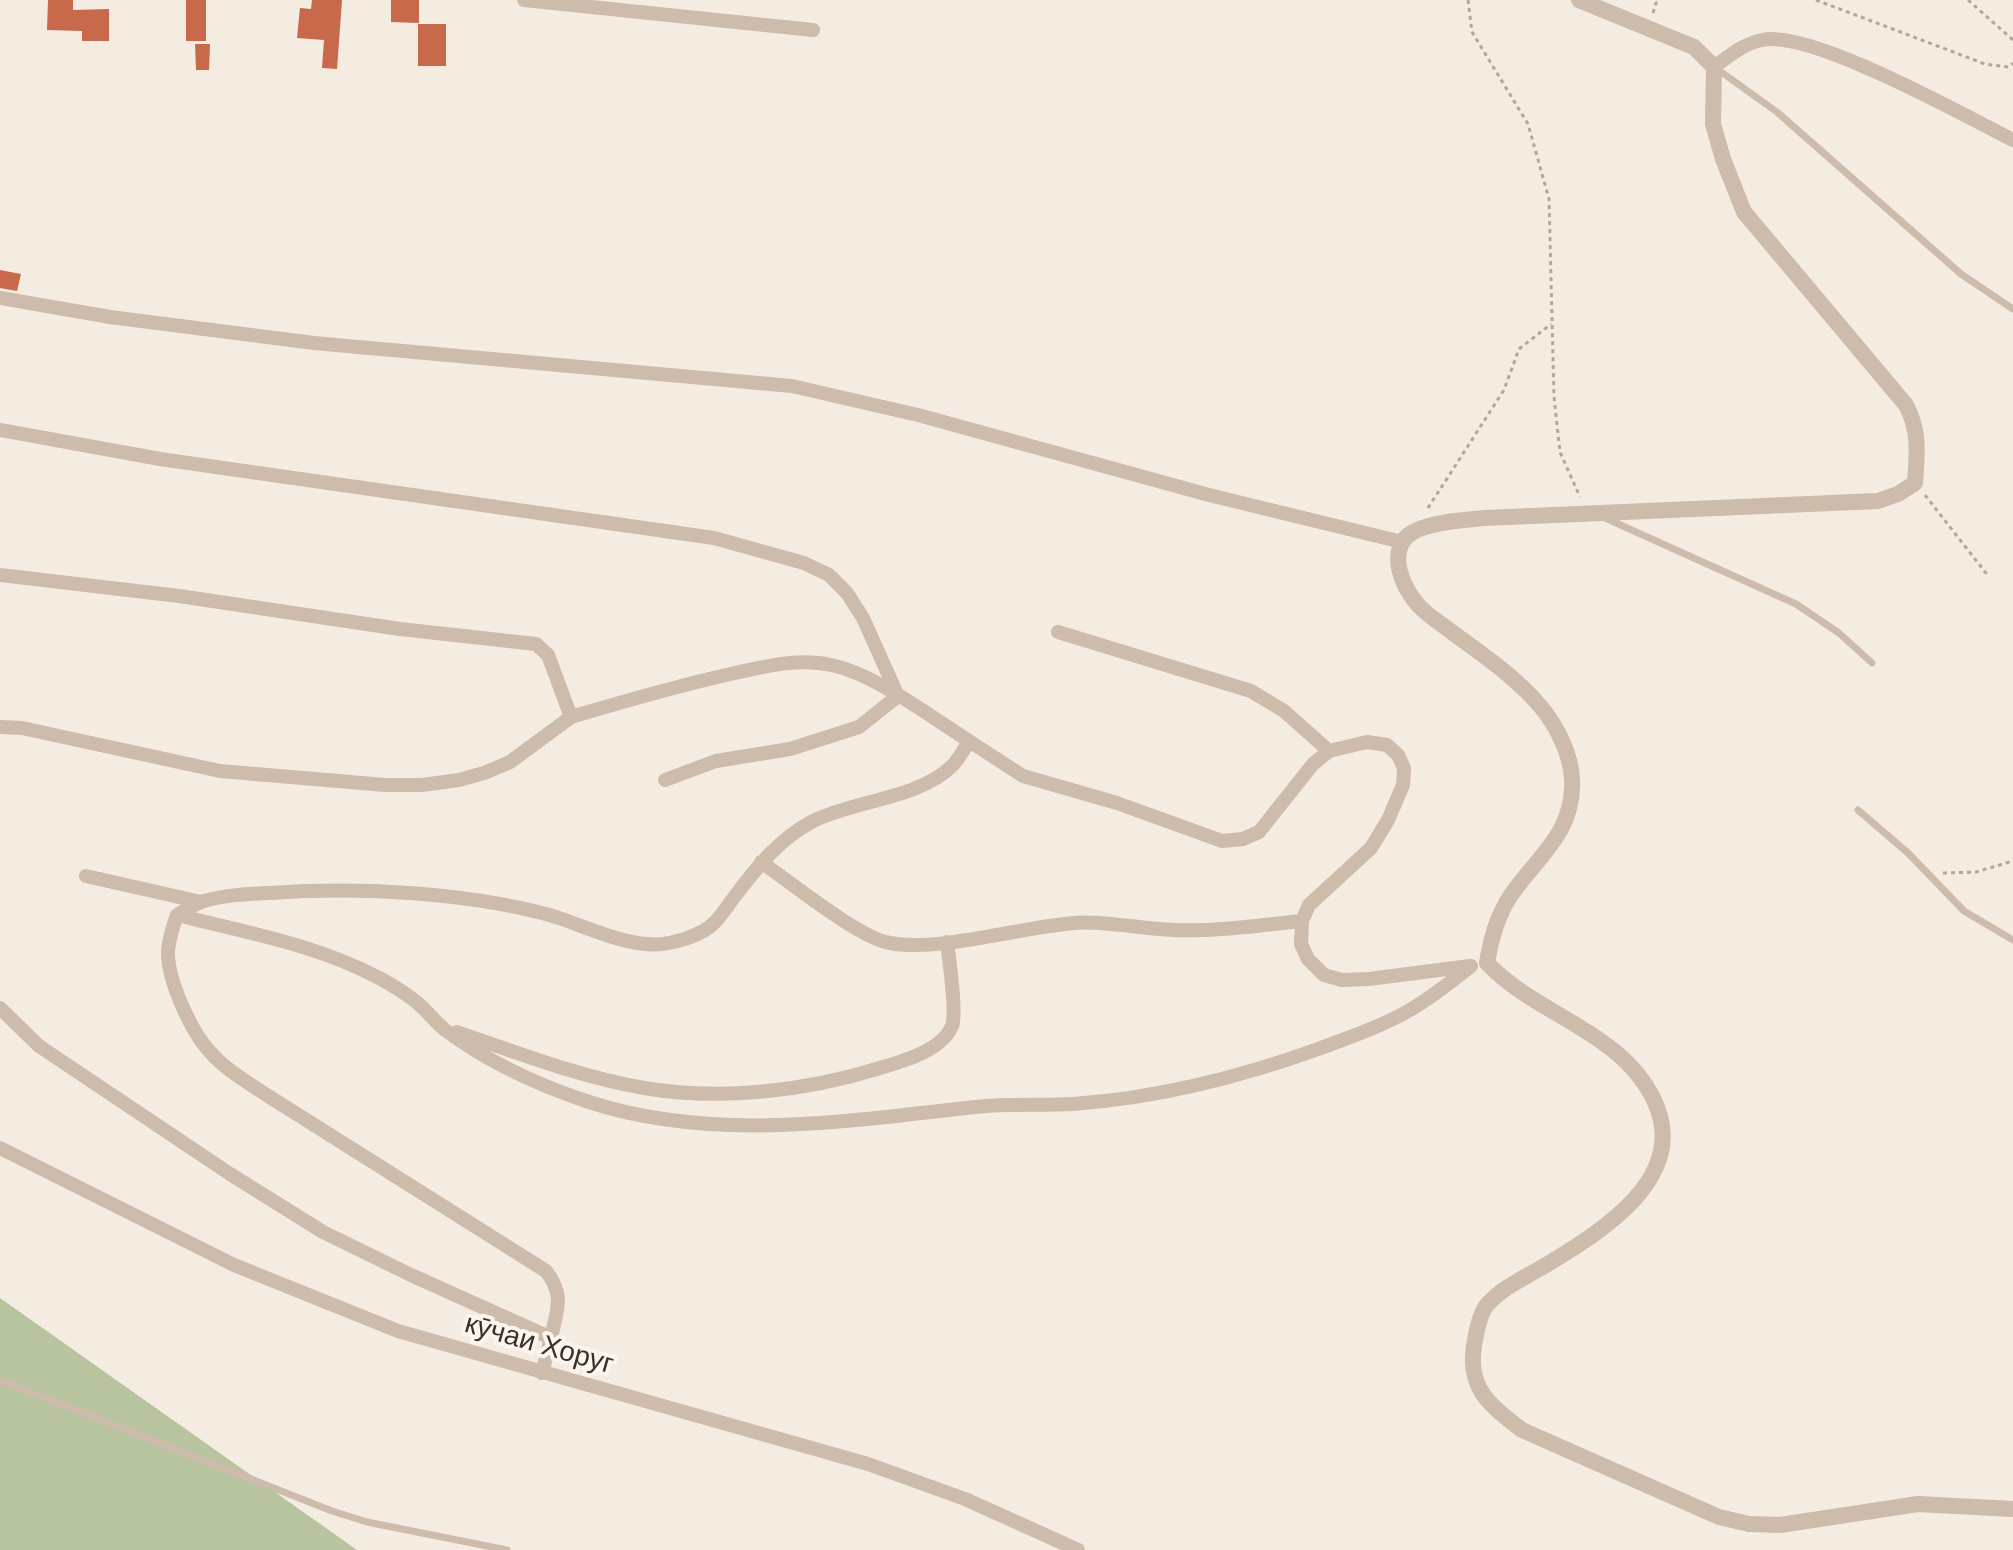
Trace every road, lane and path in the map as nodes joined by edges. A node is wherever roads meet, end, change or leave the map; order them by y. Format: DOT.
graph roads {
  1 [pos="524,0"];
  2 [pos="1468,0"];
  3 [pos="1579,0"];
  4 [pos="1816,0"];
  5 [pos="1968,0"];
  6 [pos="813,30"];
  7 [pos="2013,40"];
  8 [pos="2013,63"];
  9 [pos="1714,67"];
  10 [pos="2013,140"];
  11 [pos="0,298"];
  12 [pos="2013,309"];
  13 [pos="1552,323"];
  14 [pos="0,430"];
  15 [pos="1915,483"];
  16 [pos="1428,508"];
  17 [pos="1590,511"];
  18 [pos="1402,542"];
  19 [pos="0,575"];
  20 [pos="1989,577"];
  21 [pos="1058,632"];
  22 [pos="1872,663"];
  23 [pos="898,696"];
  24 [pos="571,717"];
  25 [pos="0,727"];
  26 [pos="969,741"];
  27 [pos="1329,751"];
  28 [pos="665,780"];
  29 [pos="1858,810"];
  30 [pos="2013,861"];
  31 [pos="761,862"];
  32 [pos="1927,873"];
  33 [pos="86,876"];
  34 [pos="201,902"];
  35 [pos="177,915"];
  36 [pos="1302,921"];
  37 [pos="2013,940"];
  38 [pos="947,942"];
  39 [pos="1479,964"];
  40 [pos="0,1008"];
  41 [pos="441,1027"];
  42 [pos="0,1148"];
  43 [pos="551,1338"];
  44 [pos="542,1373"];
  45 [pos="0,1380"];
  46 [pos="2013,1509"];
  47 [pos="507,1550"];
  48 [pos="1078,1550"];
  1 -- 6 [label="street"];
  2 -- 13 [label="path"];
  3 -- 9 [label="street"];
  4 -- 8 [label="path"];
  5 -- 7 [label="path"];
  9 -- 10 [label="street"];
  9 -- 12 [label="lane"];
  9 -- 15 [label="street"];
  11 -- 18 [label="street"];
  13 -- 16 [label="path"];
  13 -- 17 [label="path"];
  14 -- 23 [label="street"];
  15 -- 17 [label="street"];
  15 -- 20 [label="path"];
  17 -- 18 [label="street"];
  17 -- 22 [label="lane"];
  18 -- 39 [label="street"];
  19 -- 24 [label="street"];
  21 -- 27 [label="street"];
  23 -- 24 [label="street"];
  23 -- 26 [label="street"];
  23 -- 28 [label="street"];
  24 -- 25 [label="street"];
  26 -- 27 [label="street"];
  26 -- 31 [label="street"];
  27 -- 36 [label="street"];
  29 -- 32 [label="lane"];
  30 -- 32 [label="path"];
  31 -- 34 [label="street"];
  31 -- 38 [label="street"];
  32 -- 37 [label="lane"];
  33 -- 34 [label="street"];
  34 -- 35 [label="street"];
  35 -- 41 [label="street"];
  35 -- 43 [label="street"];
  36 -- 38 [label="street"];
  36 -- 39 [label="street"];
  38 -- 41 [label="street"];
  39 -- 41 [label="street"];
  39 -- 46 [label="street"];
  40 -- 43 [label="street"];
  42 -- 44 [label="street, кӯчаи Хоруг"];
  43 -- 44 [label="street"];
  44 -- 48 [label="street, кӯчаи Хоруг"];
  45 -- 47 [label="lane"];
}
